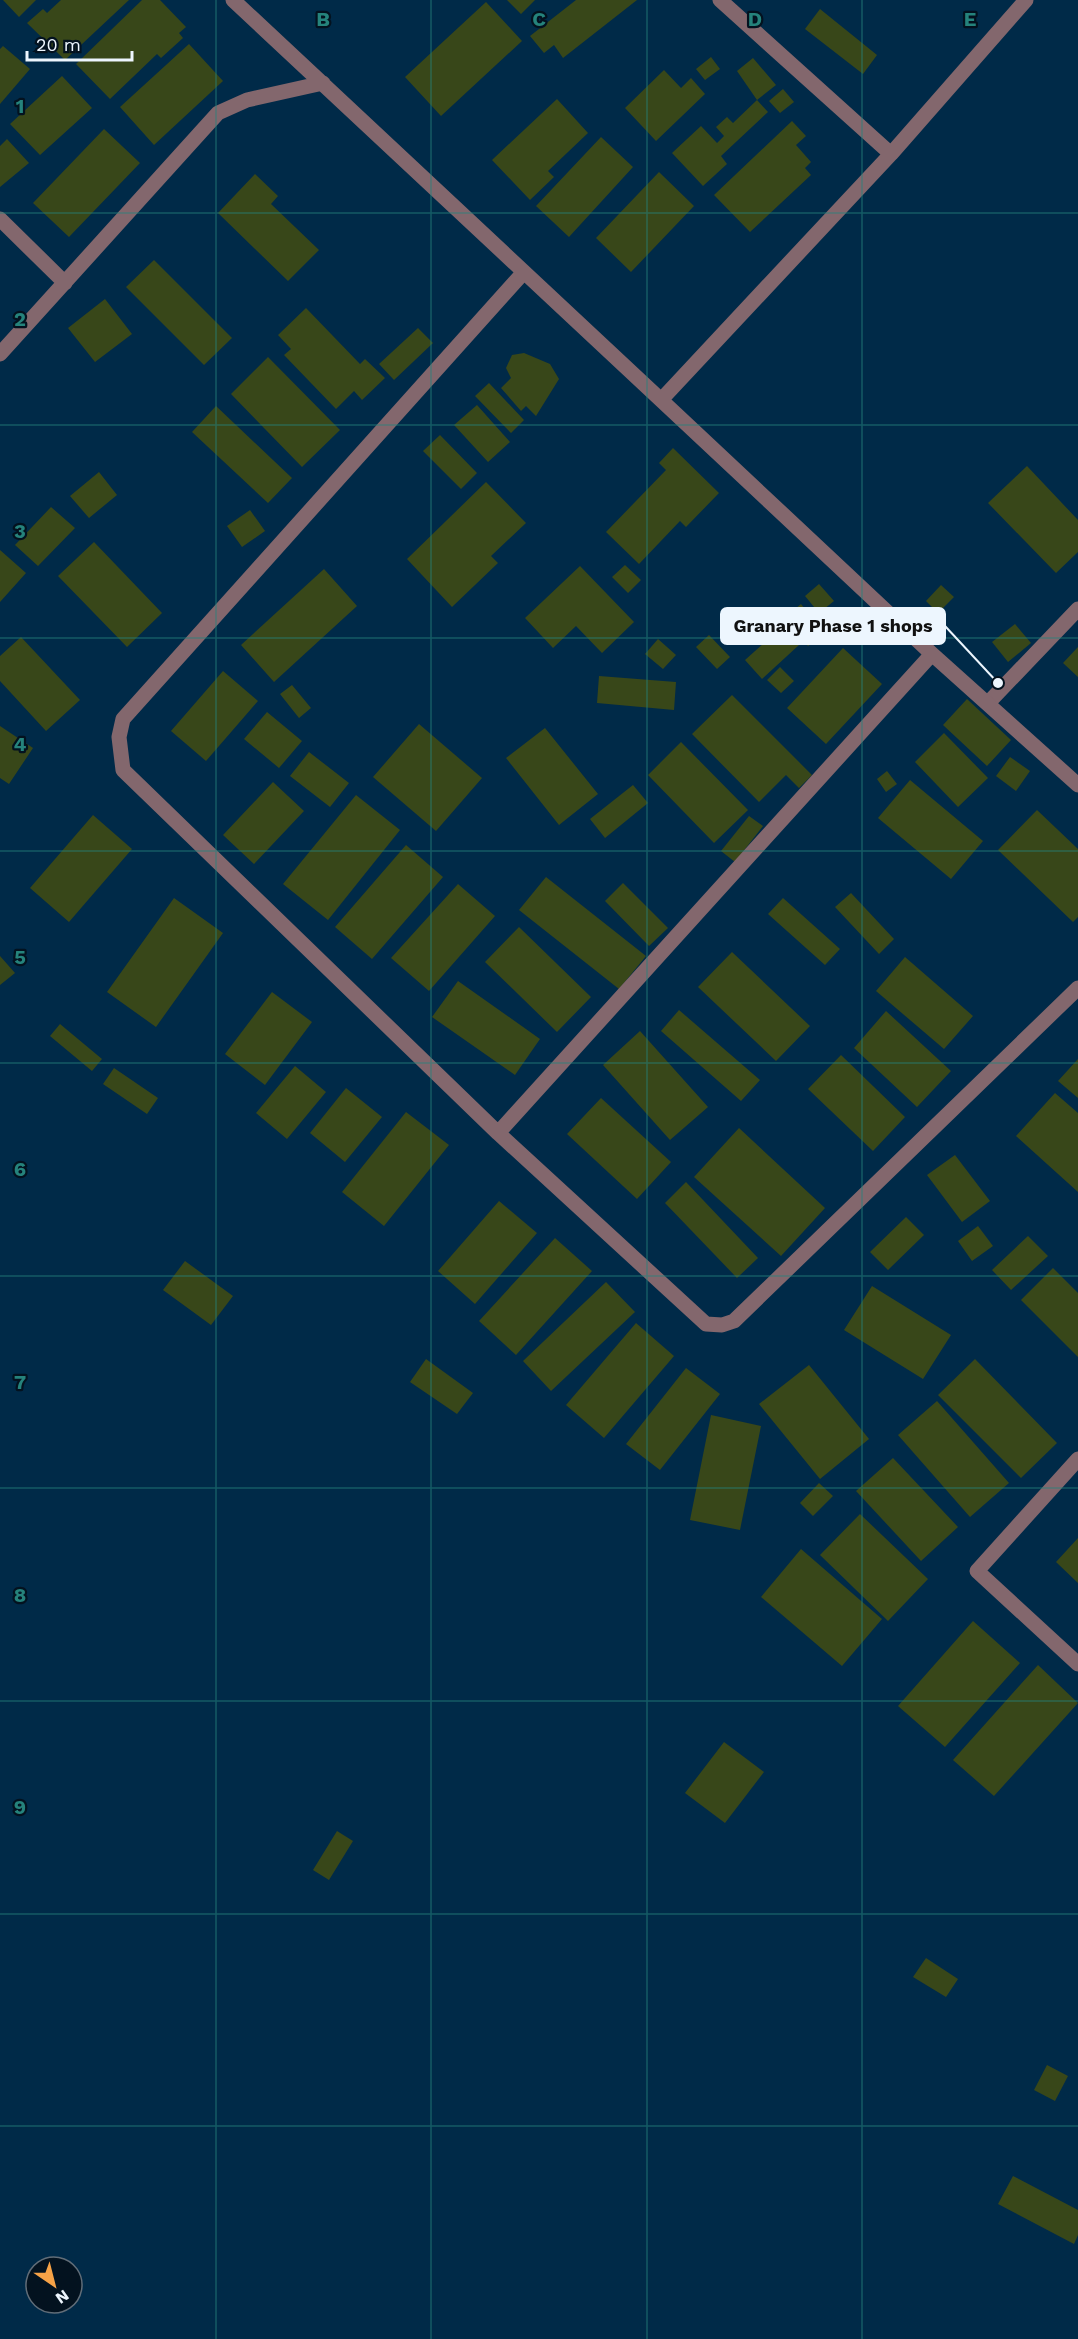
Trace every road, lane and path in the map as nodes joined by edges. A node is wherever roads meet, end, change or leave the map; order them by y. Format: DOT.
graph roads {
  1 [pos="234,0"];
  2 [pos="720,0"];
  3 [pos="1026,0"];
  4 [pos="323,83"];
  5 [pos="891,154"];
  6 [pos="0,219"];
  7 [pos="524,272"];
  8 [pos="65,283"];
  9 [pos="0,354"];
  10 [pos="661,400"];
  11 [pos="1078,609"];
  12 [pos="932,654"];
  13 [pos="989,702"];
  14 [pos="1078,784"];
  15 [pos="1078,988"];
  16 [pos="498,1133"];
  17 [pos="1078,1459"];
  18 [pos="1078,1664"];
  1 -- 4 [label="street"];
  2 -- 5 [label="street"];
  3 -- 5 [label="street"];
  4 -- 7 [label="street"];
  4 -- 8 [label="street"];
  5 -- 10 [label="street"];
  6 -- 8 [label="street"];
  7 -- 10 [label="street"];
  7 -- 16 [label="street"];
  8 -- 9 [label="street"];
  10 -- 12 [label="street"];
  11 -- 13 [label="street"];
  12 -- 13 [label="street"];
  12 -- 16 [label="street"];
  13 -- 14 [label="street"];
  15 -- 16 [label="street"];
  17 -- 18 [label="street"];
}
